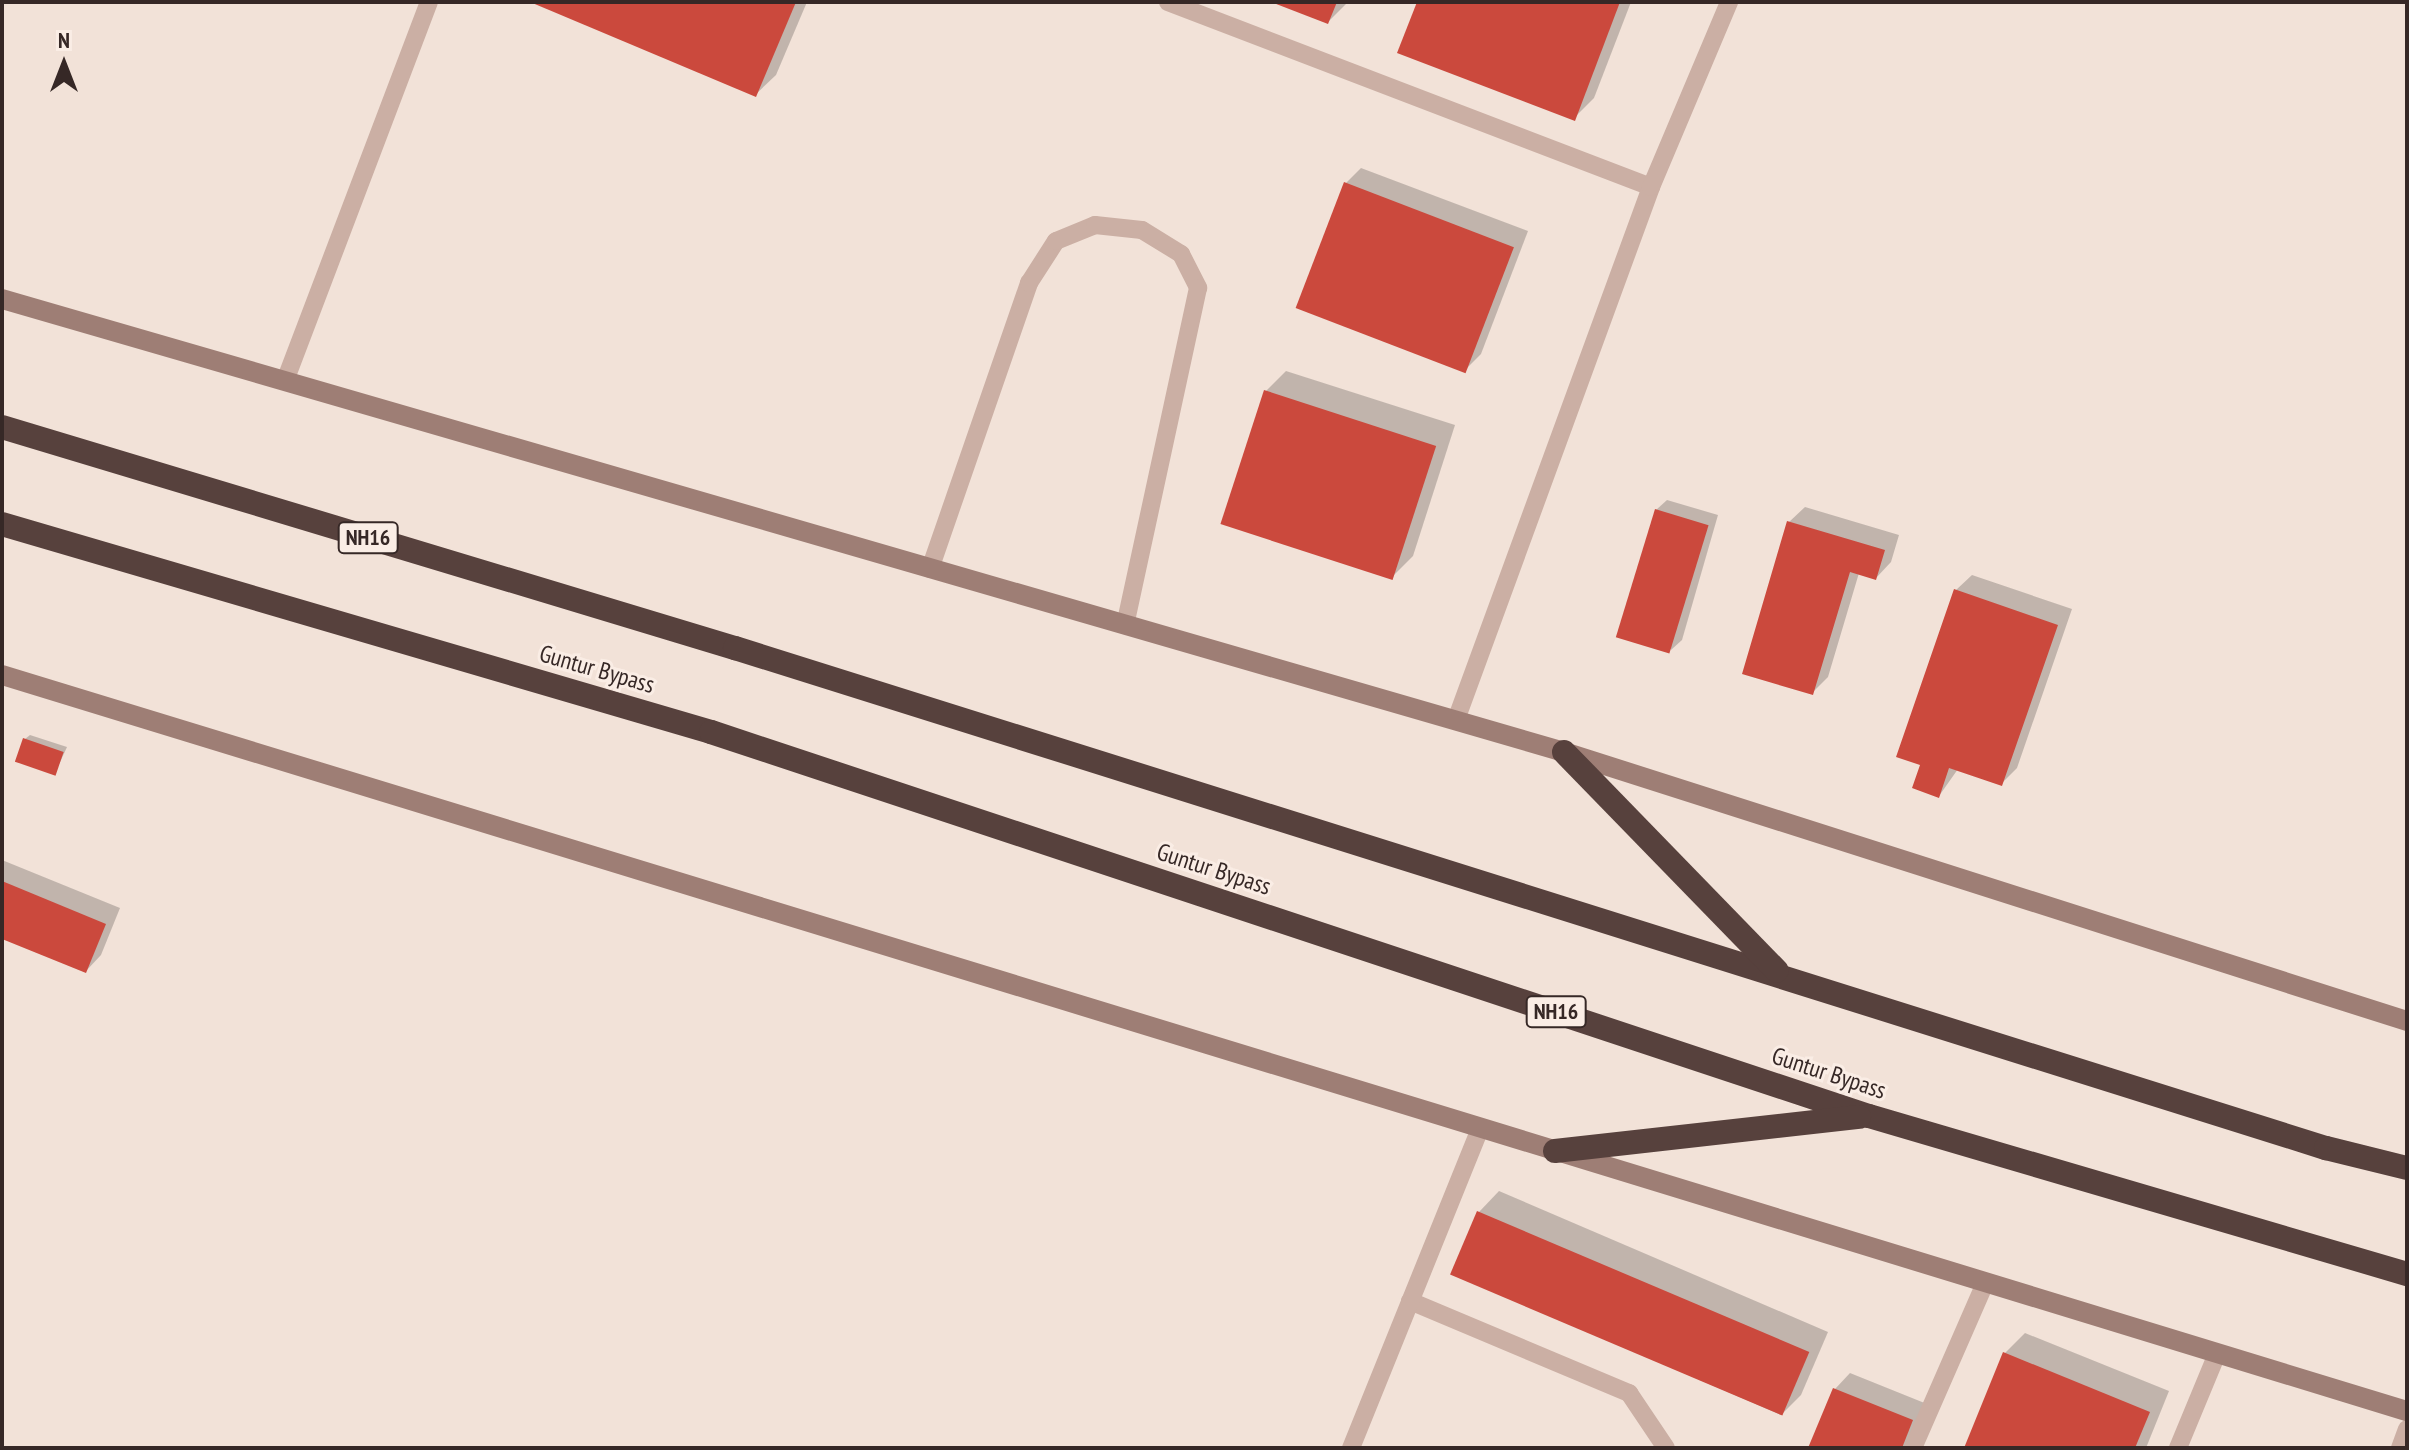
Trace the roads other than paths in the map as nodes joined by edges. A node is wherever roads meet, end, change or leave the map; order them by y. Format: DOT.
graph roads {
  1 [pos="429,2"];
  2 [pos="1168,2"];
  3 [pos="1729,2"];
  4 [pos="1651,187"];
  5 [pos="2,299"];
  6 [pos="285,381"];
  7 [pos="2,427"];
  8 [pos="2,524"];
  9 [pos="930,569"];
  10 [pos="1125,625"];
  11 [pos="2,675"];
  12 [pos="1456,720"];
  13 [pos="1564,752"];
  14 [pos="1778,973"];
  15 [pos="2407,1021"];
  16 [pos="1869,1116"];
  17 [pos="1480,1128"];
  18 [pos="1555,1151"];
  19 [pos="2407,1168"];
  20 [pos="2407,1274"];
  21 [pos="1985,1283"];
  22 [pos="1410,1301"];
  23 [pos="2217,1354"];
  24 [pos="2407,1411"];
  25 [pos="2407,1429"];
  26 [pos="1351,1448"];
  27 [pos="1666,1448"];
  28 [pos="1913,1448"];
  29 [pos="2178,1448"];
  30 [pos="2400,1448"];
  1 -- 6 [label="lane"];
  2 -- 4 [label="lane"];
  3 -- 4 [label="lane"];
  4 -- 12 [label="lane"];
  5 -- 6 [label="street"];
  6 -- 9 [label="street"];
  7 -- 14 [label="highway, NH16"];
  8 -- 16 [label="highway, Guntur Bypass / NH16"];
  9 -- 10 [label="street"];
  9 -- 10 [label="lane"];
  10 -- 12 [label="street"];
  11 -- 17 [label="street"];
  12 -- 13 [label="street"];
  13 -- 14 [label="highway"];
  13 -- 15 [label="street"];
  14 -- 19 [label="highway, NH16"];
  16 -- 18 [label="highway"];
  16 -- 20 [label="highway, Guntur Bypass / NH16"];
  17 -- 18 [label="street"];
  17 -- 22 [label="lane"];
  18 -- 21 [label="street"];
  21 -- 23 [label="street"];
  21 -- 28 [label="lane"];
  22 -- 26 [label="lane"];
  22 -- 27 [label="lane"];
  23 -- 24 [label="street"];
  23 -- 29 [label="lane"];
  25 -- 30 [label="lane"];
}
